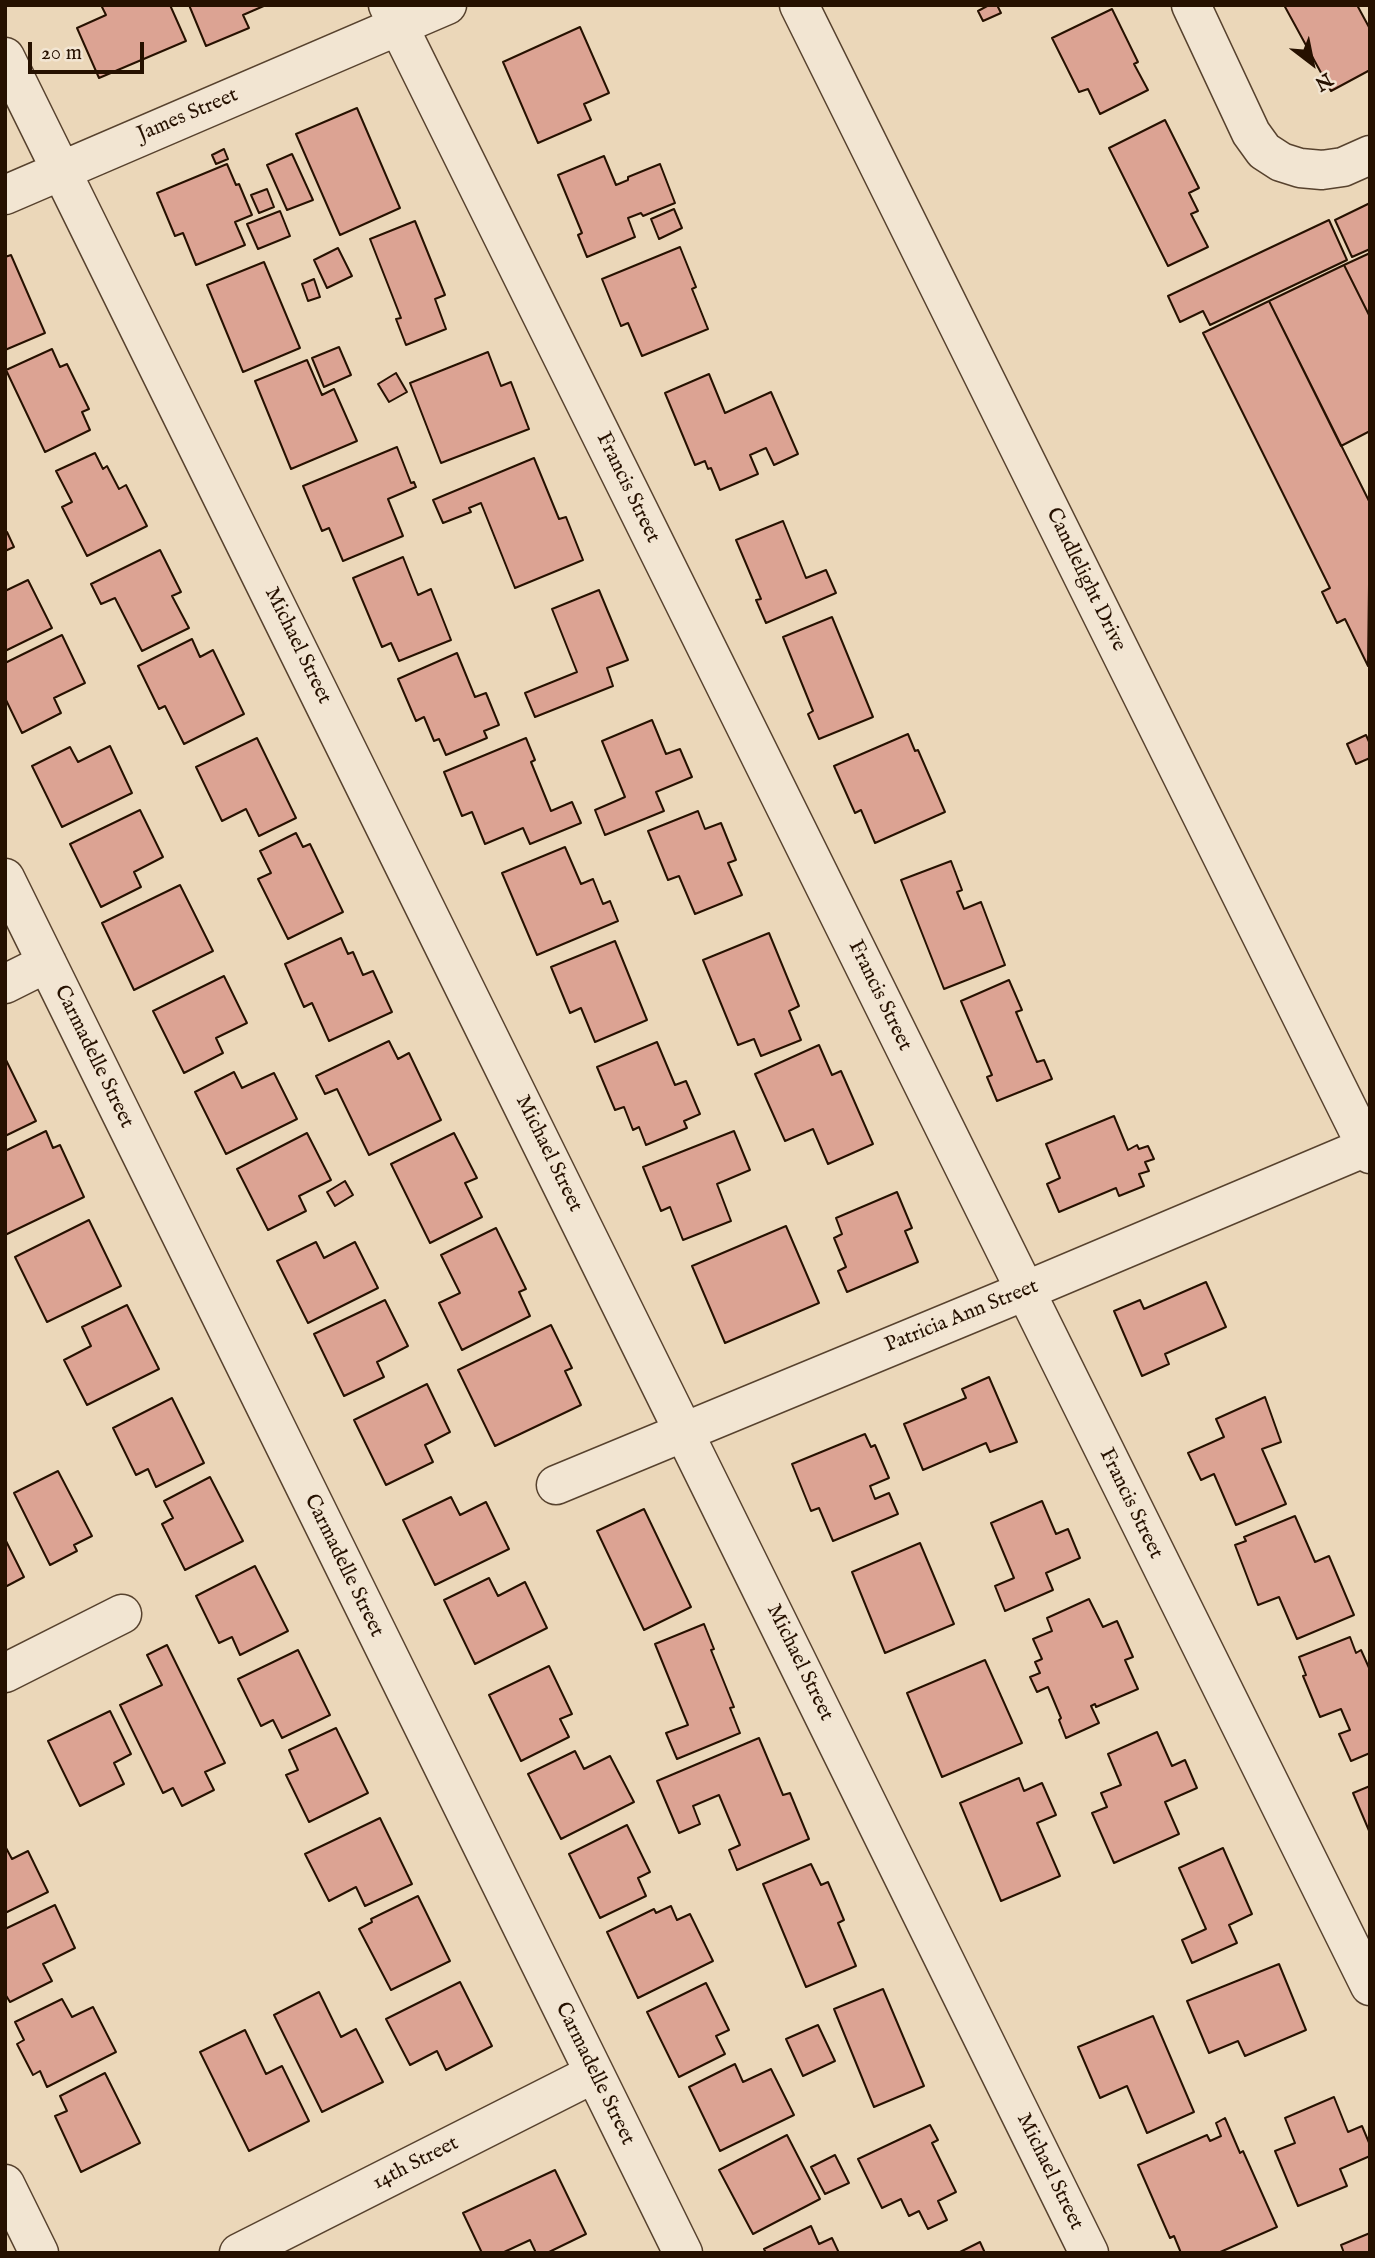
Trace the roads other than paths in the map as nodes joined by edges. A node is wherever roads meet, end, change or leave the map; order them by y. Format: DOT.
graph roads {
  1 [pos="447,5"];
  2 [pos="799,5"];
  3 [pos="1191,5"];
  4 [pos="393,16"];
  5 [pos="5,57"];
  6 [pos="1370,155"];
  7 [pos="62,170"];
  8 [pos="5,195"];
  9 [pos="5,878"];
  10 [pos="47,963"];
  11 [pos="5,984"];
  12 [pos="1368,1150"];
  13 [pos="1025,1291"];
  14 [pos="685,1431"];
  15 [pos="556,1485"];
  16 [pos="122,1614"];
  17 [pos="5,1673"];
  18 [pos="1370,1986"];
  19 [pos="593,2074"];
  20 [pos="5,2184"];
  21 [pos="24,2244"];
  22 [pos="239,2253"];
  23 [pos="683,2253"];
  24 [pos="1089,2253"];
  1 -- 4 [label="street, James Street"];
  2 -- 12 [label="street, Candlelight Drive"];
  3 -- 6 [label="street"];
  4 -- 7 [label="street, James Street"];
  4 -- 13 [label="street, Francis Street"];
  5 -- 7 [label="street, Michael Street"];
  7 -- 8 [label="street, James Street"];
  7 -- 14 [label="street, Michael Street"];
  9 -- 10 [label="street, Carmadelle Street"];
  10 -- 11 [label="street"];
  10 -- 19 [label="street, Carmadelle Street"];
  12 -- 13 [label="street, Patricia Ann Street"];
  13 -- 14 [label="street, Patricia Ann Street"];
  13 -- 18 [label="street, Francis Street"];
  14 -- 15 [label="street, Patricia Ann Street"];
  14 -- 24 [label="street, Michael Street"];
  16 -- 17 [label="street"];
  19 -- 22 [label="street, 14th Street"];
  19 -- 23 [label="street, Carmadelle Street"];
  20 -- 21 [label="street"];
}
